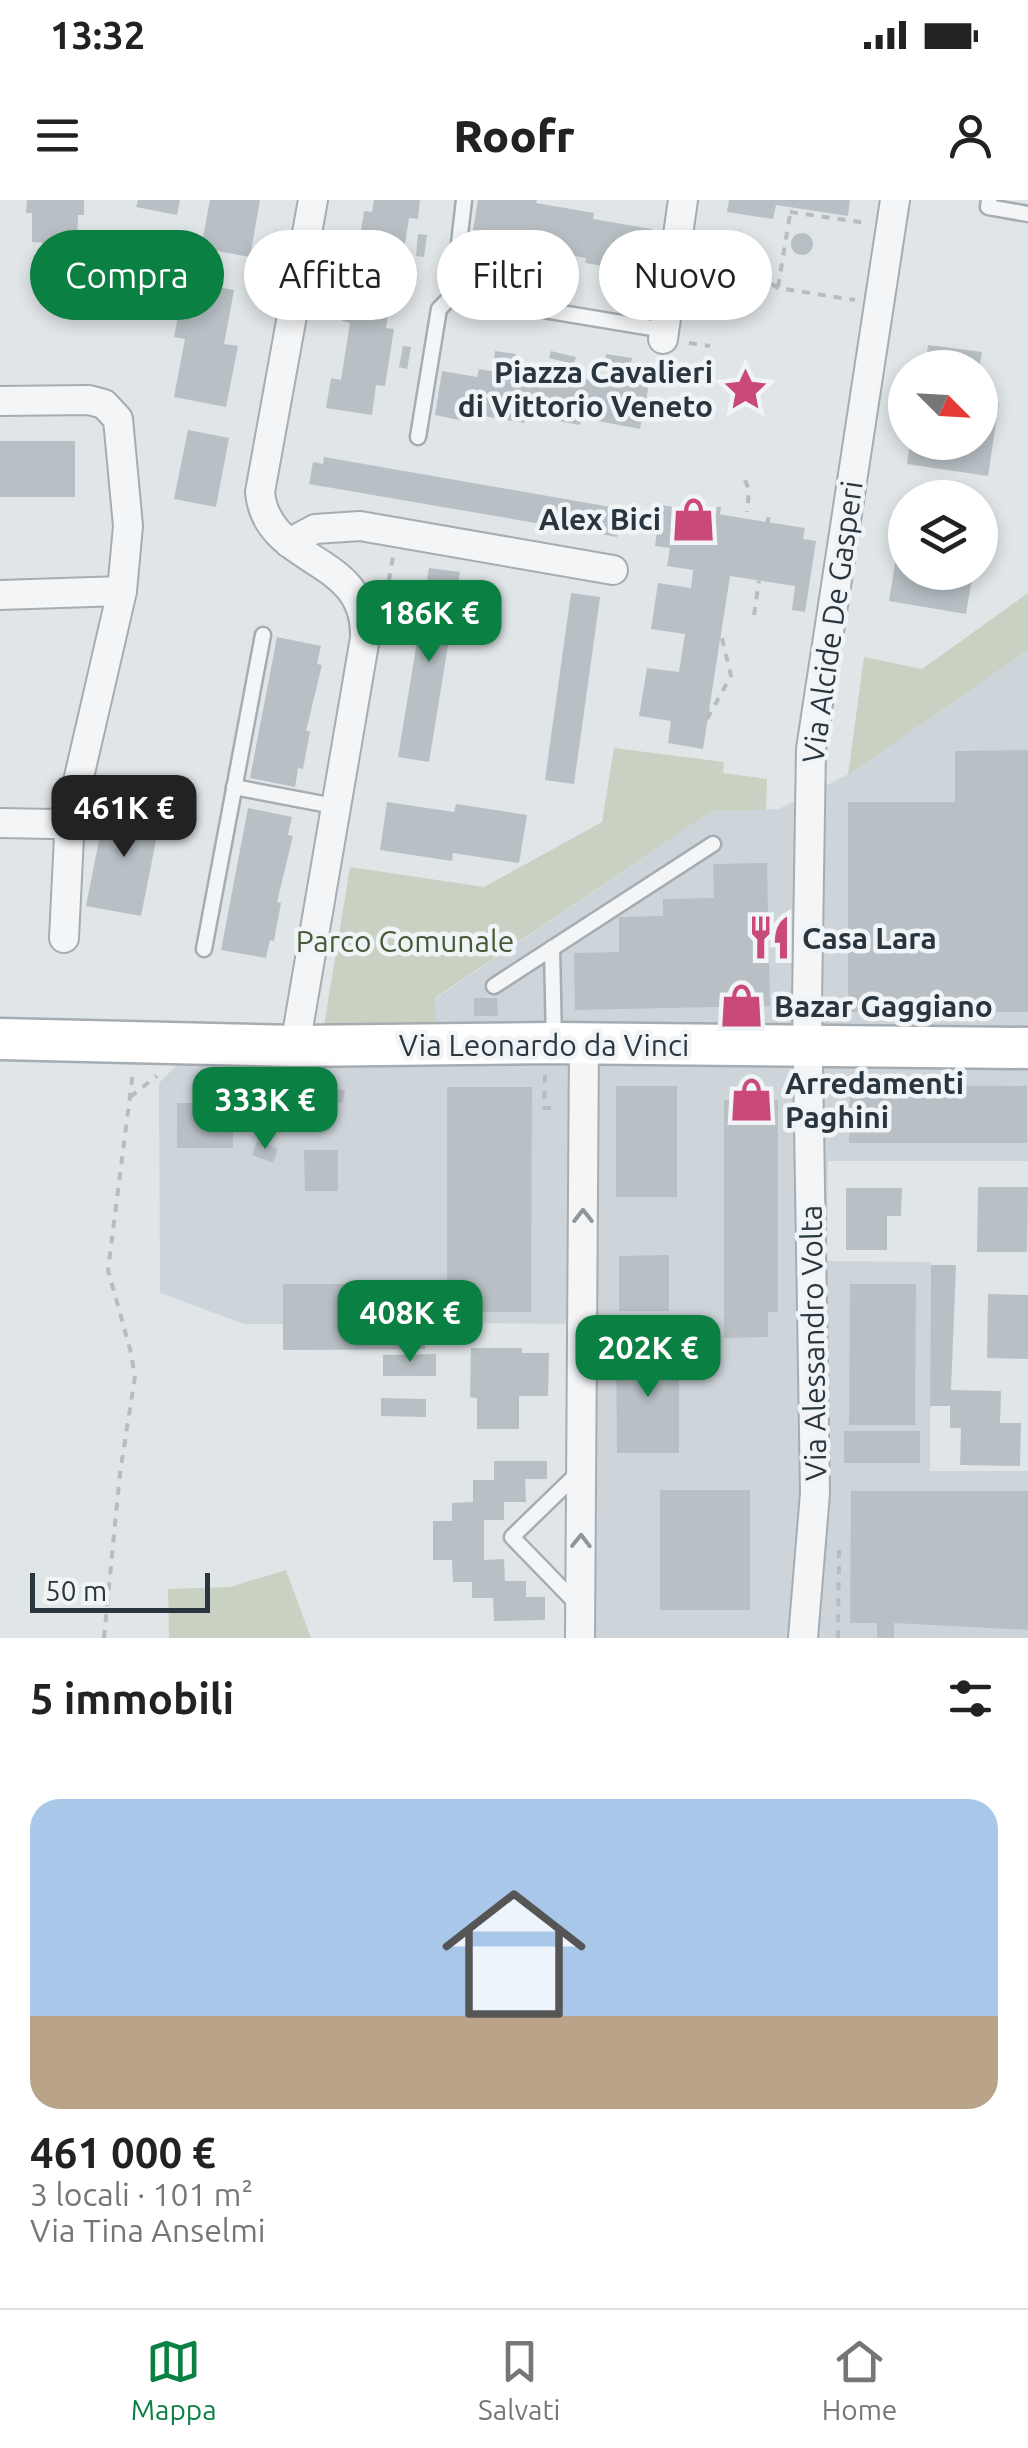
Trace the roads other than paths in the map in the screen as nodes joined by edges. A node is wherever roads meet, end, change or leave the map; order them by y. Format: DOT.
graph roads {
  1 [pos="313,200"];
  2 [pos="464,200"];
  3 [pos="683,200"];
  4 [pos="989,200"];
  5 [pos="893,213"];
  6 [pos="1028,214"];
  7 [pos="460,230"];
  8 [pos="579,318"];
  9 [pos="438,320"];
  10 [pos="664,334"];
  11 [pos="0,402"];
  12 [pos="418,437"];
  13 [pos="289,543"];
  14 [pos="613,570"];
  15 [pos="122,591"];
  16 [pos="0,594"];
  17 [pos="263,635"];
  18 [pos="234,787"];
  19 [pos="334,806"];
  20 [pos="70,816"];
  21 [pos="0,823"];
  22 [pos="713,844"];
  23 [pos="64,938"];
  24 [pos="552,948"];
  25 [pos="204,949"];
  26 [pos="494,986"];
  27 [pos="0,1039"];
  28 [pos="569,1043"];
  29 [pos="295,1046"];
  30 [pos="809,1048"];
  31 [pos="1028,1048"];
  32 [pos="582,1469"];
  33 [pos="580,1607"];
  34 [pos="580,1638"];
  35 [pos="803,1638"];
  1 -- 13 [label="street"];
  2 -- 7 [label="lane"];
  3 -- 10 [label="street"];
  4 -- 6 [label="lane"];
  5 -- 30 [label="street, Via Alcide De Gasperi"];
  8 -- 10 [label="lane"];
  9 -- 12 [label="lane"];
  11 -- 15 [label="street"];
  13 -- 14 [label="street"];
  13 -- 19 [label="street"];
  15 -- 16 [label="street"];
  15 -- 20 [label="street"];
  17 -- 18 [label="lane"];
  18 -- 19 [label="lane"];
  18 -- 25 [label="lane"];
  19 -- 29 [label="street"];
  20 -- 21 [label="street"];
  20 -- 23 [label="street"];
  22 -- 24 [label="lane"];
  24 -- 26 [label="lane"];
  24 -- 28 [label="lane"];
  27 -- 29 [label="main road, Via Leonardo da Vinci"];
  28 -- 29 [label="main road, Via Leonardo da Vinci"];
  28 -- 30 [label="main road, Via Leonardo da Vinci"];
  32 -- 28 [label="street, one-way"];
  30 -- 31 [label="main road, Via Leonardo da Vinci"];
  30 -- 35 [label="street, Via Alessandro Volta"];
  33 -- 32 [label="street, one-way"];
  32 -- 33 [label="lane"];
  33 -- 34 [label="street"];
}
